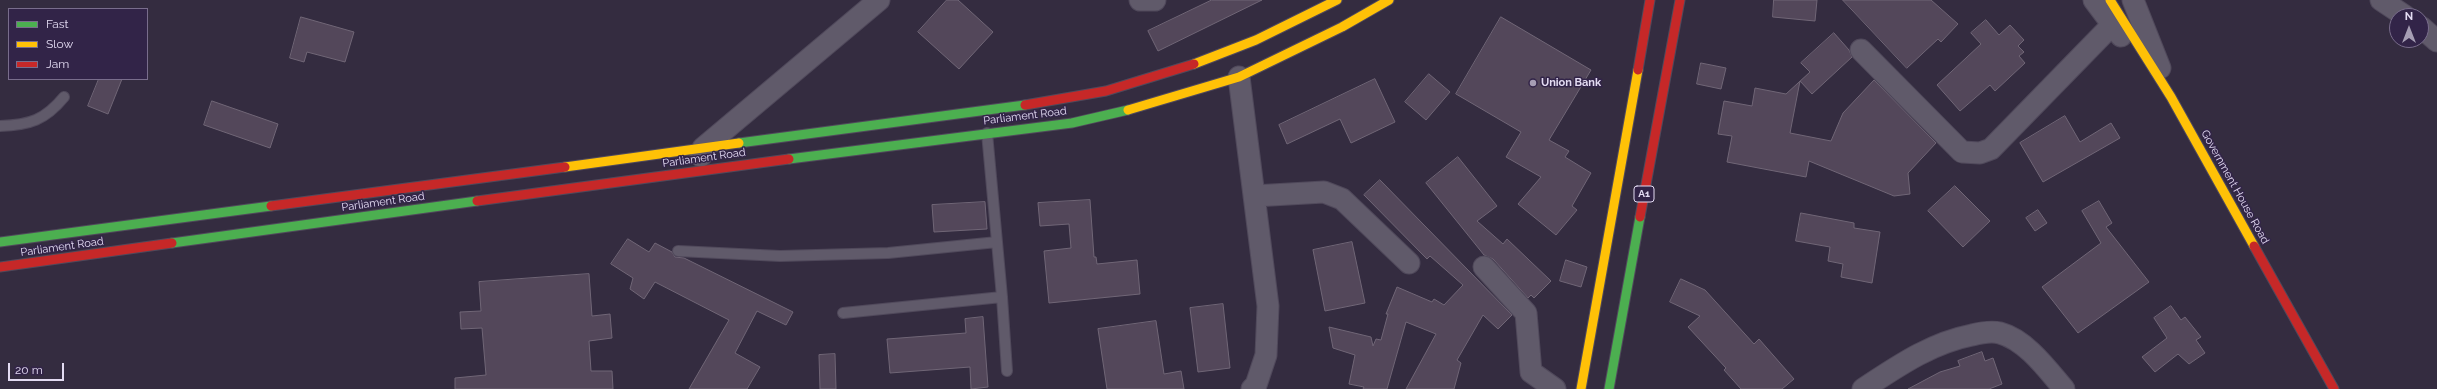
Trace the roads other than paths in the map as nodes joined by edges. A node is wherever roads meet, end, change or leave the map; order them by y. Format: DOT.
graph roads {
  1 [pos="879,0"];
  2 [pos="1140,0"];
  3 [pos="1155,0"];
  4 [pos="1337,0"];
  5 [pos="1389,0"];
  6 [pos="1650,0"];
  7 [pos="1680,0"];
  8 [pos="2094,0"];
  9 [pos="2110,0"];
  10 [pos="2133,0"];
  11 [pos="2382,0"];
  12 [pos="2394,8"];
  13 [pos="2112,25"];
  14 [pos="2429,34"];
  15 [pos="2437,40"];
  16 [pos="1861,50"];
  17 [pos="1239,77"];
  18 [pos="64,97"];
  19 [pos="2171,97"];
  20 [pos="0,126"];
  21 [pos="986,133"];
  22 [pos="703,148"];
  23 [pos="696,171"];
  24 [pos="1254,196"];
  25 [pos="0,242"];
  26 [pos="997,242"];
  27 [pos="678,251"];
  28 [pos="1409,263"];
  29 [pos="0,267"];
  30 [pos="1484,267"];
  31 [pos="1002,297"];
  32 [pos="843,313"];
  33 [pos="1007,371"];
  34 [pos="1252,389"];
  35 [pos="1555,389"];
  36 [pos="1581,389"];
  37 [pos="1609,389"];
  38 [pos="1864,389"];
  39 [pos="2064,389"];
  40 [pos="2334,389"];
  1 -- 22 [label="street"];
  2 -- 3 [label="street"];
  4 -- 22 [label="main road, Parliament Road"];
  5 -- 17 [label="main road, Parliament Road"];
  6 -- 36 [label="main road"];
  7 -- 37 [label="main road, A1"];
  8 -- 13 [label="street"];
  9 -- 19 [label="main road, Government House Road"];
  10 -- 19 [label="street"];
  11 -- 12 [label="street"];
  13 -- 16 [label="street"];
  13 -- 19 [label="street"];
  14 -- 15 [label="street"];
  17 -- 21 [label="main road, Parliament Road"];
  17 -- 24 [label="street"];
  18 -- 20 [label="lane"];
  19 -- 40 [label="main road, Government House Road"];
  21 -- 23 [label="main road, Parliament Road"];
  21 -- 26 [label="lane"];
  22 -- 23 [label="street"];
  22 -- 25 [label="main road, Parliament Road"];
  23 -- 29 [label="main road, Parliament Road"];
  24 -- 28 [label="street"];
  24 -- 34 [label="street"];
  26 -- 27 [label="lane"];
  26 -- 31 [label="lane"];
  30 -- 35 [label="street"];
  31 -- 32 [label="lane"];
  31 -- 33 [label="lane"];
  38 -- 39 [label="street"];
}
